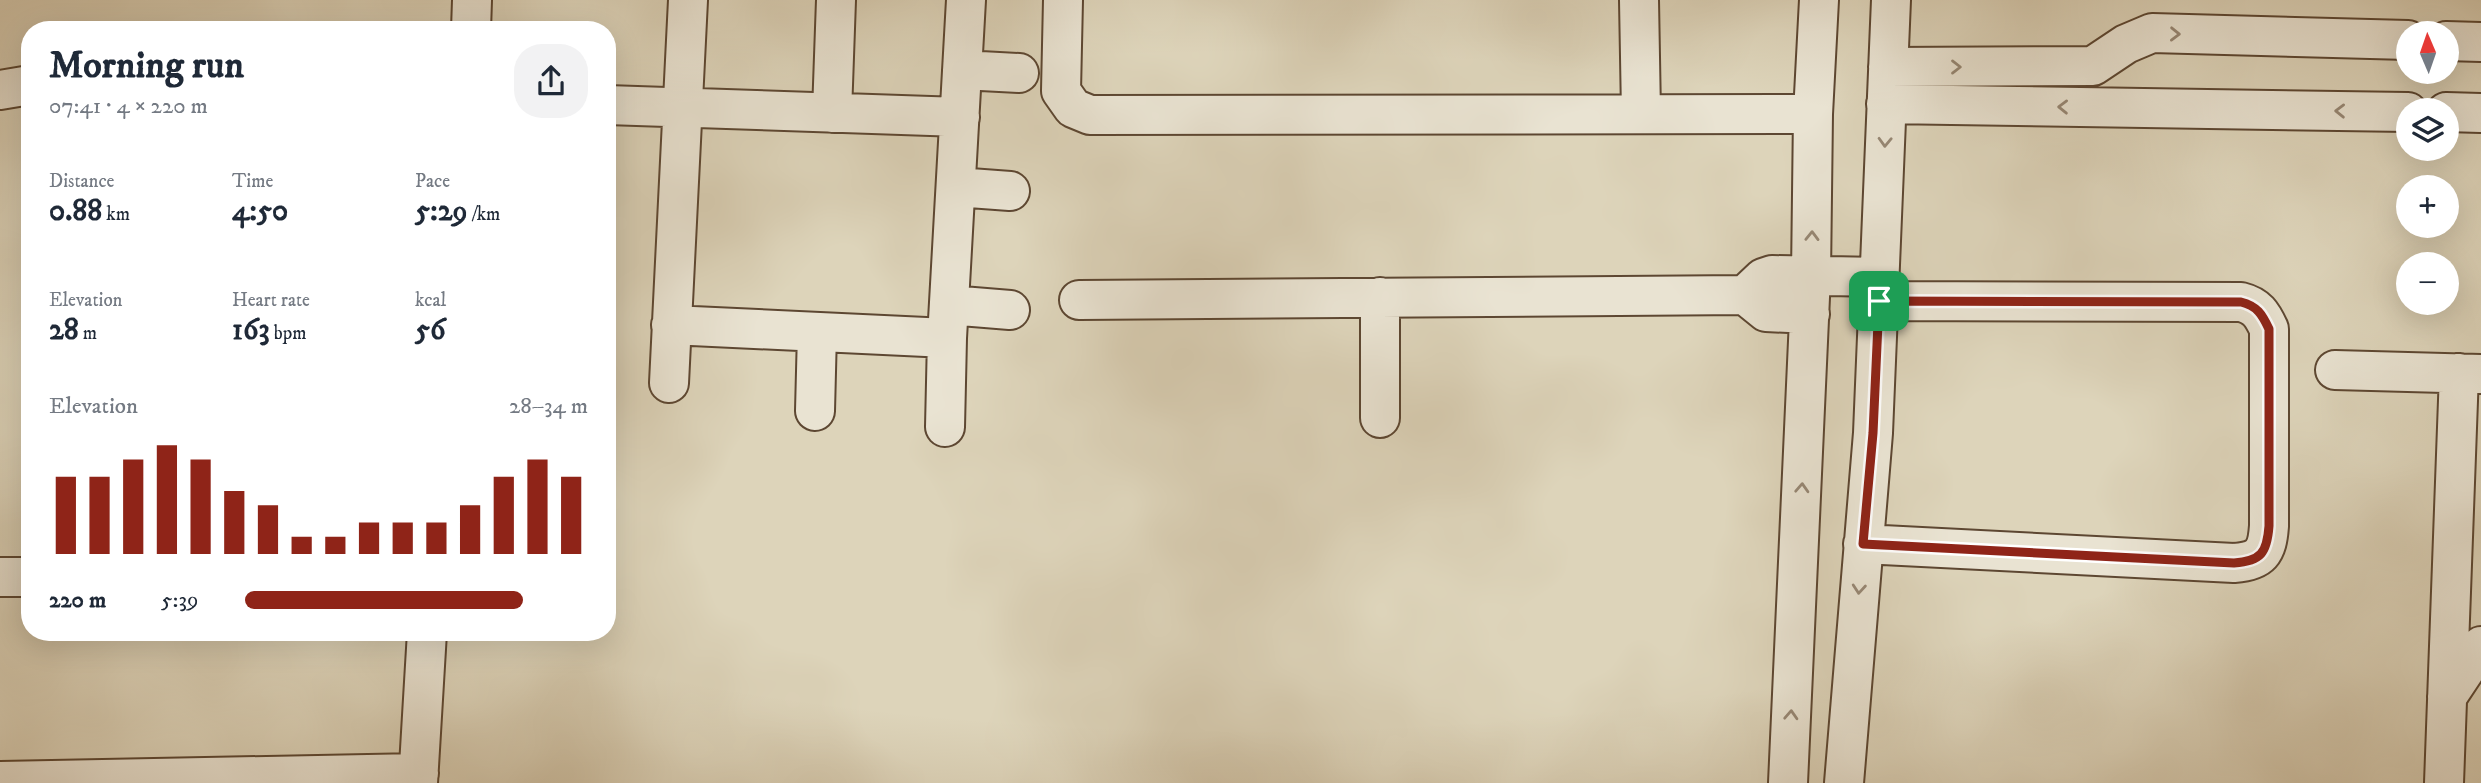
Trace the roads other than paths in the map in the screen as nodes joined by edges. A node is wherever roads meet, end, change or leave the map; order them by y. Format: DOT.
graph roads {
  1 [pos="472,0"];
  2 [pos="688,0"];
  3 [pos="836,0"];
  4 [pos="966,0"];
  5 [pos="1063,0"];
  6 [pos="1639,0"];
  7 [pos="1819,0"];
  8 [pos="1891,0"];
  9 [pos="471,21"];
  10 [pos="2396,40"];
  11 [pos="2459,41"];
  12 [pos="2481,42"];
  13 [pos="2109,55"];
  14 [pos="962,70"];
  15 [pos="1019,74"];
  16 [pos="1887,85"];
  17 [pos="21,87"];
  18 [pos="0,90"];
  19 [pos="616,105"];
  20 [pos="2108,107"];
  21 [pos="681,108"];
  22 [pos="2396,112"];
  23 [pos="2459,112"];
  24 [pos="832,113"];
  25 [pos="1642,113"];
  26 [pos="2481,113"];
  27 [pos="1813,114"];
  28 [pos="960,117"];
  29 [pos="956,187"];
  30 [pos="1010,191"];
  31 [pos="1811,275"];
  32 [pos="1879,289"];
  33 [pos="1745,295"];
  34 [pos="1380,297"];
  35 [pos="1079,300"];
  36 [pos="1010,310"];
  37 [pos="1810,314"];
  38 [pos="948,322"];
  39 [pos="671,325"];
  40 [pos="817,332"];
  41 [pos="2335,370"];
  42 [pos="2470,373"];
  43 [pos="669,383"];
  44 [pos="815,411"];
  45 [pos="1380,418"];
  46 [pos="945,427"];
  47 [pos="1863,544"];
  48 [pos="0,577"];
  49 [pos="21,577"];
  50 [pos="426,641"];
  51 [pos="2481,646"];
  52 [pos="2447,697"];
  53 [pos="418,778"];
  54 [pos="0,781"];
  55 [pos="1788,783"];
  56 [pos="1843,783"];
  57 [pos="2444,783"];
  1 -- 9 [label="street"];
  2 -- 21 [label="street"];
  3 -- 24 [label="street"];
  4 -- 14 [label="street"];
  5 -- 25 [label="street"];
  6 -- 25 [label="street"];
  7 -- 27 [label="street"];
  8 -- 16 [label="street"];
  13 -- 10 [label="street, one-way"];
  11 -- 12 [label="street"];
  16 -- 13 [label="street, one-way"];
  13 -- 20 [label="street"];
  14 -- 15 [label="street"];
  14 -- 28 [label="street"];
  20 -- 16 [label="street, one-way"];
  16 -- 32 [label="street, one-way"];
  17 -- 18 [label="street"];
  19 -- 21 [label="street"];
  22 -- 20 [label="street, one-way"];
  21 -- 24 [label="street"];
  21 -- 39 [label="street"];
  23 -- 26 [label="street"];
  24 -- 28 [label="street"];
  25 -- 27 [label="street"];
  31 -- 27 [label="street, one-way"];
  28 -- 29 [label="street"];
  29 -- 30 [label="street"];
  29 -- 38 [label="street"];
  31 -- 32 [label="street"];
  31 -- 33 [label="street"];
  31 -- 37 [label="street"];
  32 -- 47 [label="street"];
  32 -- 47 [label="street"];
  33 -- 34 [label="street"];
  33 -- 37 [label="street"];
  34 -- 35 [label="street"];
  34 -- 45 [label="street"];
  36 -- 38 [label="street"];
  55 -- 37 [label="street, one-way"];
  38 -- 40 [label="street"];
  38 -- 46 [label="street"];
  39 -- 40 [label="street"];
  39 -- 43 [label="street"];
  40 -- 44 [label="street"];
  41 -- 42 [label="street"];
  42 -- 52 [label="street"];
  47 -- 56 [label="street, one-way"];
  48 -- 49 [label="street"];
  50 -- 53 [label="street"];
  51 -- 52 [label="street"];
  52 -- 57 [label="street"];
  53 -- 54 [label="street"];
}
